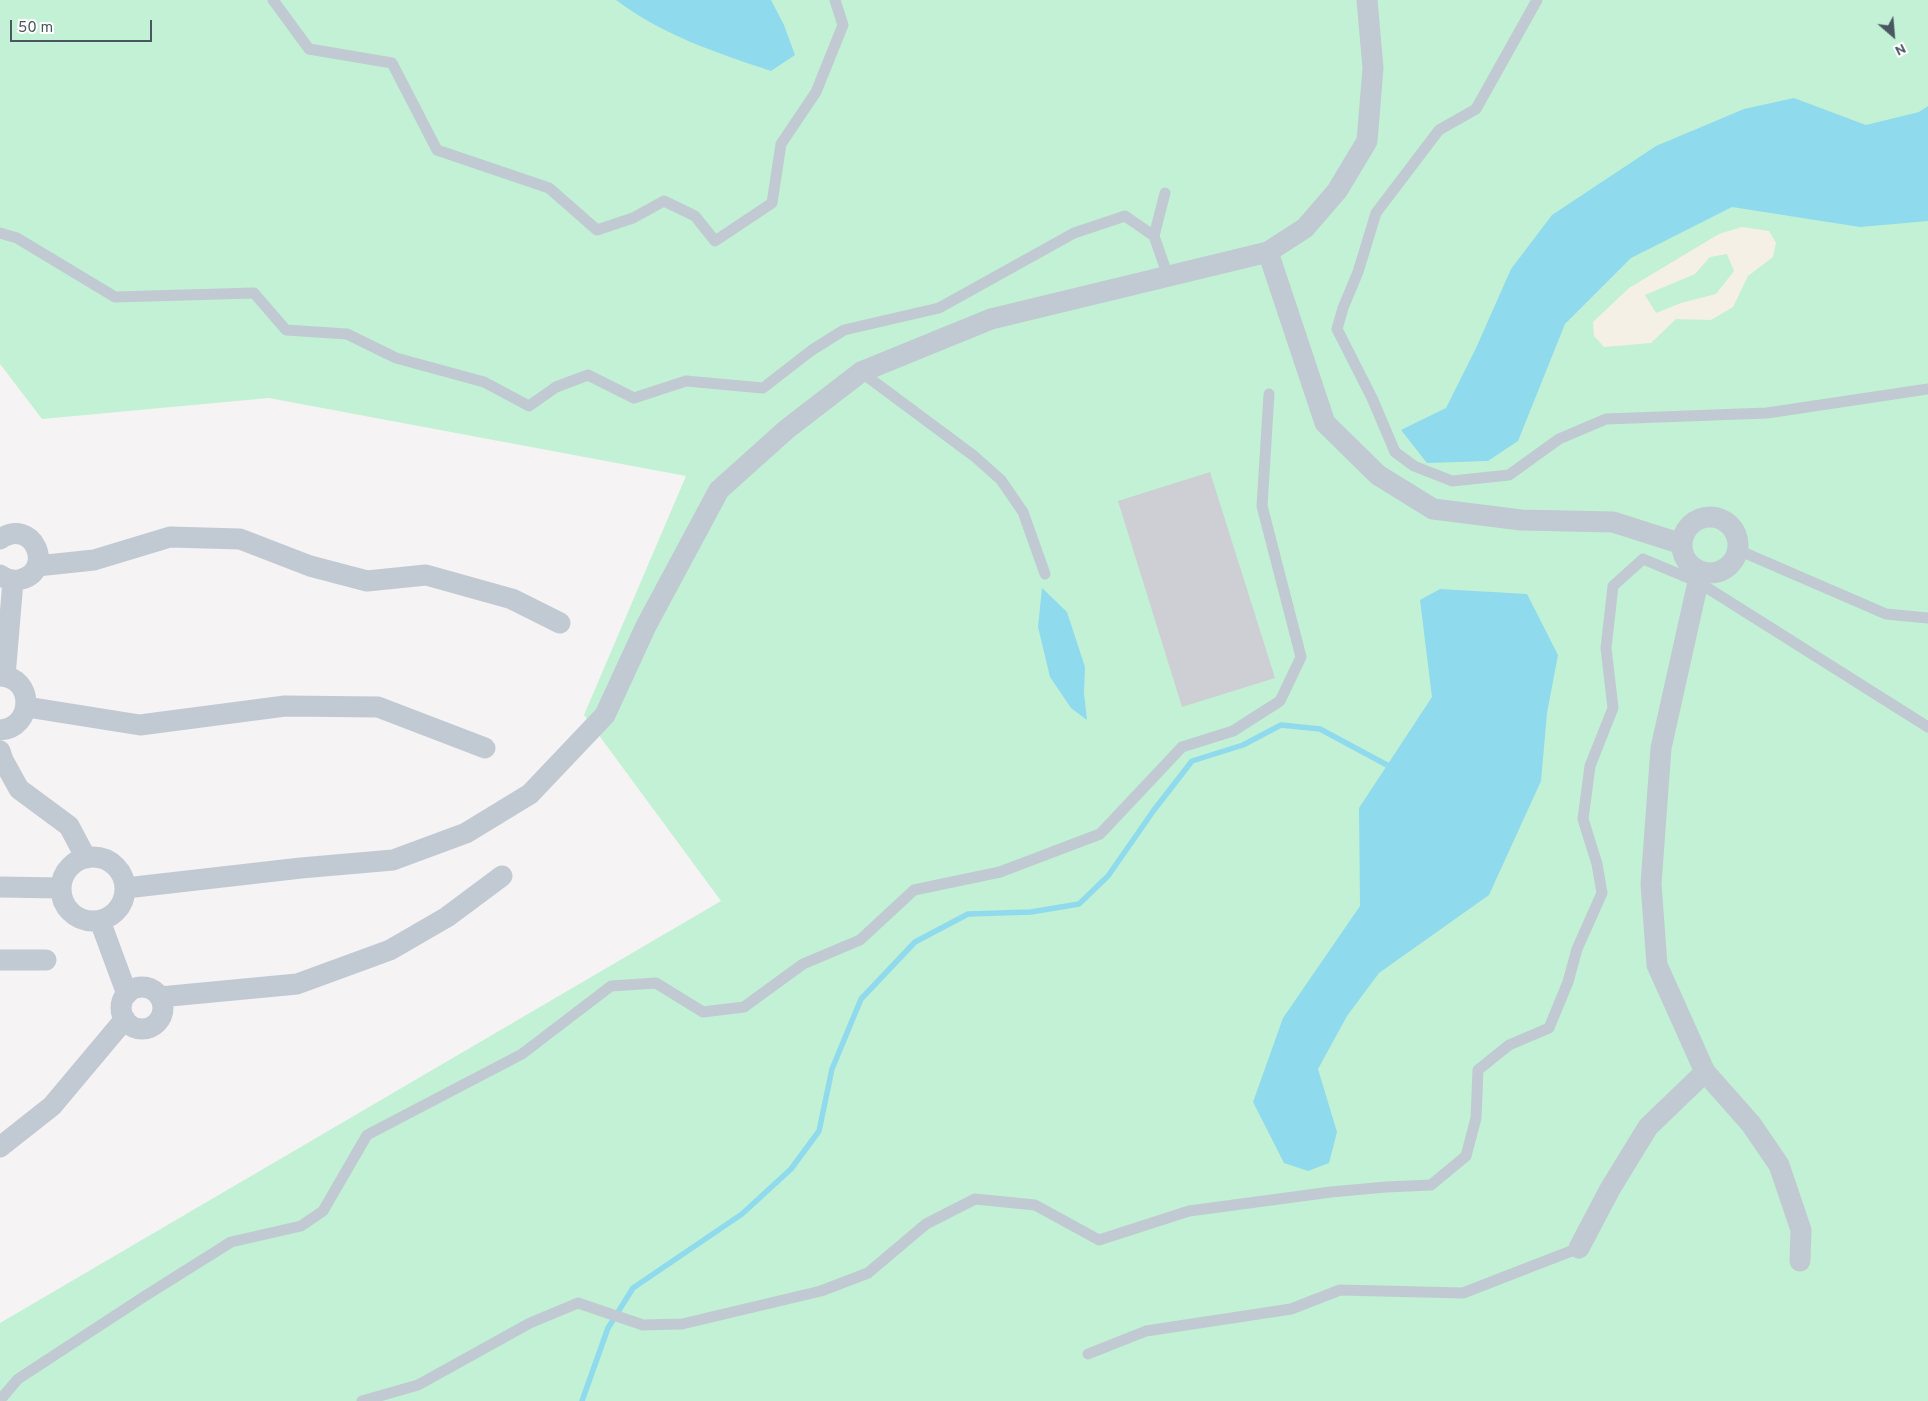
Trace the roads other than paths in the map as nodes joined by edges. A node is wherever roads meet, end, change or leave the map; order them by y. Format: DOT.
graph roads {
  1 [pos="273,0"];
  2 [pos="835,0"];
  3 [pos="1368,0"];
  4 [pos="1537,0"];
  5 [pos="1165,193"];
  6 [pos="0,233"];
  7 [pos="1154,236"];
  8 [pos="1268,252"];
  9 [pos="1168,276"];
  10 [pos="860,372"];
  11 [pos="1928,389"];
  12 [pos="1269,394"];
  13 [pos="0,539"];
  14 [pos="1682,544"];
  15 [pos="1738,550"];
  16 [pos="37,566"];
  17 [pos="1044,574"];
  18 [pos="1700,577"];
  19 [pos="7,578"];
  20 [pos="1928,618"];
  21 [pos="560,623"];
  22 [pos="3,676"];
  23 [pos="27,707"];
  24 [pos="1928,726"];
  25 [pos="0,730"];
  26 [pos="485,748"];
  27 [pos="0,751"];
  28 [pos="86,858"];
  29 [pos="502,876"];
  30 [pos="0,887"];
  31 [pos="61,888"];
  32 [pos="126,888"];
  33 [pos="100,921"];
  34 [pos="0,960"];
  35 [pos="46,960"];
  36 [pos="127,994"];
  37 [pos="160,997"];
  38 [pos="125,1019"];
  39 [pos="1705,1072"];
  40 [pos="0,1147"];
  41 [pos="1579,1248"];
  42 [pos="1800,1261"];
  43 [pos="1088,1354"];
  44 [pos="0,1400"];
  45 [pos="362,1401"];
  1 -- 2 [label="lane"];
  3 -- 8 [label="street"];
  4 -- 11 [label="lane"];
  5 -- 7 [label="lane"];
  6 -- 7 [label="lane"];
  7 -- 9 [label="lane"];
  8 -- 9 [label="street"];
  8 -- 14 [label="street"];
  9 -- 10 [label="street"];
  10 -- 17 [label="lane"];
  10 -- 32 [label="street"];
  12 -- 44 [label="lane"];
  13 -- 16 [label="street"];
  14 -- 15 [label="street"];
  14 -- 18 [label="street"];
  15 -- 18 [label="street"];
  15 -- 20 [label="lane"];
  16 -- 19 [label="street"];
  16 -- 21 [label="street"];
  18 -- 24 [label="lane"];
  18 -- 39 [label="street"];
  18 -- 45 [label="lane"];
  19 -- 22 [label="street"];
  22 -- 23 [label="street"];
  23 -- 25 [label="street"];
  23 -- 26 [label="street"];
  27 -- 28 [label="street"];
  28 -- 31 [label="street"];
  28 -- 32 [label="street"];
  29 -- 37 [label="street"];
  30 -- 31 [label="street"];
  31 -- 33 [label="street"];
  32 -- 33 [label="street"];
  33 -- 36 [label="street"];
  34 -- 35 [label="street"];
  36 -- 37 [label="street"];
  36 -- 38 [label="street"];
  37 -- 38 [label="street"];
  38 -- 40 [label="street"];
  39 -- 41 [label="street"];
  39 -- 42 [label="street"];
  41 -- 43 [label="lane"];
}
